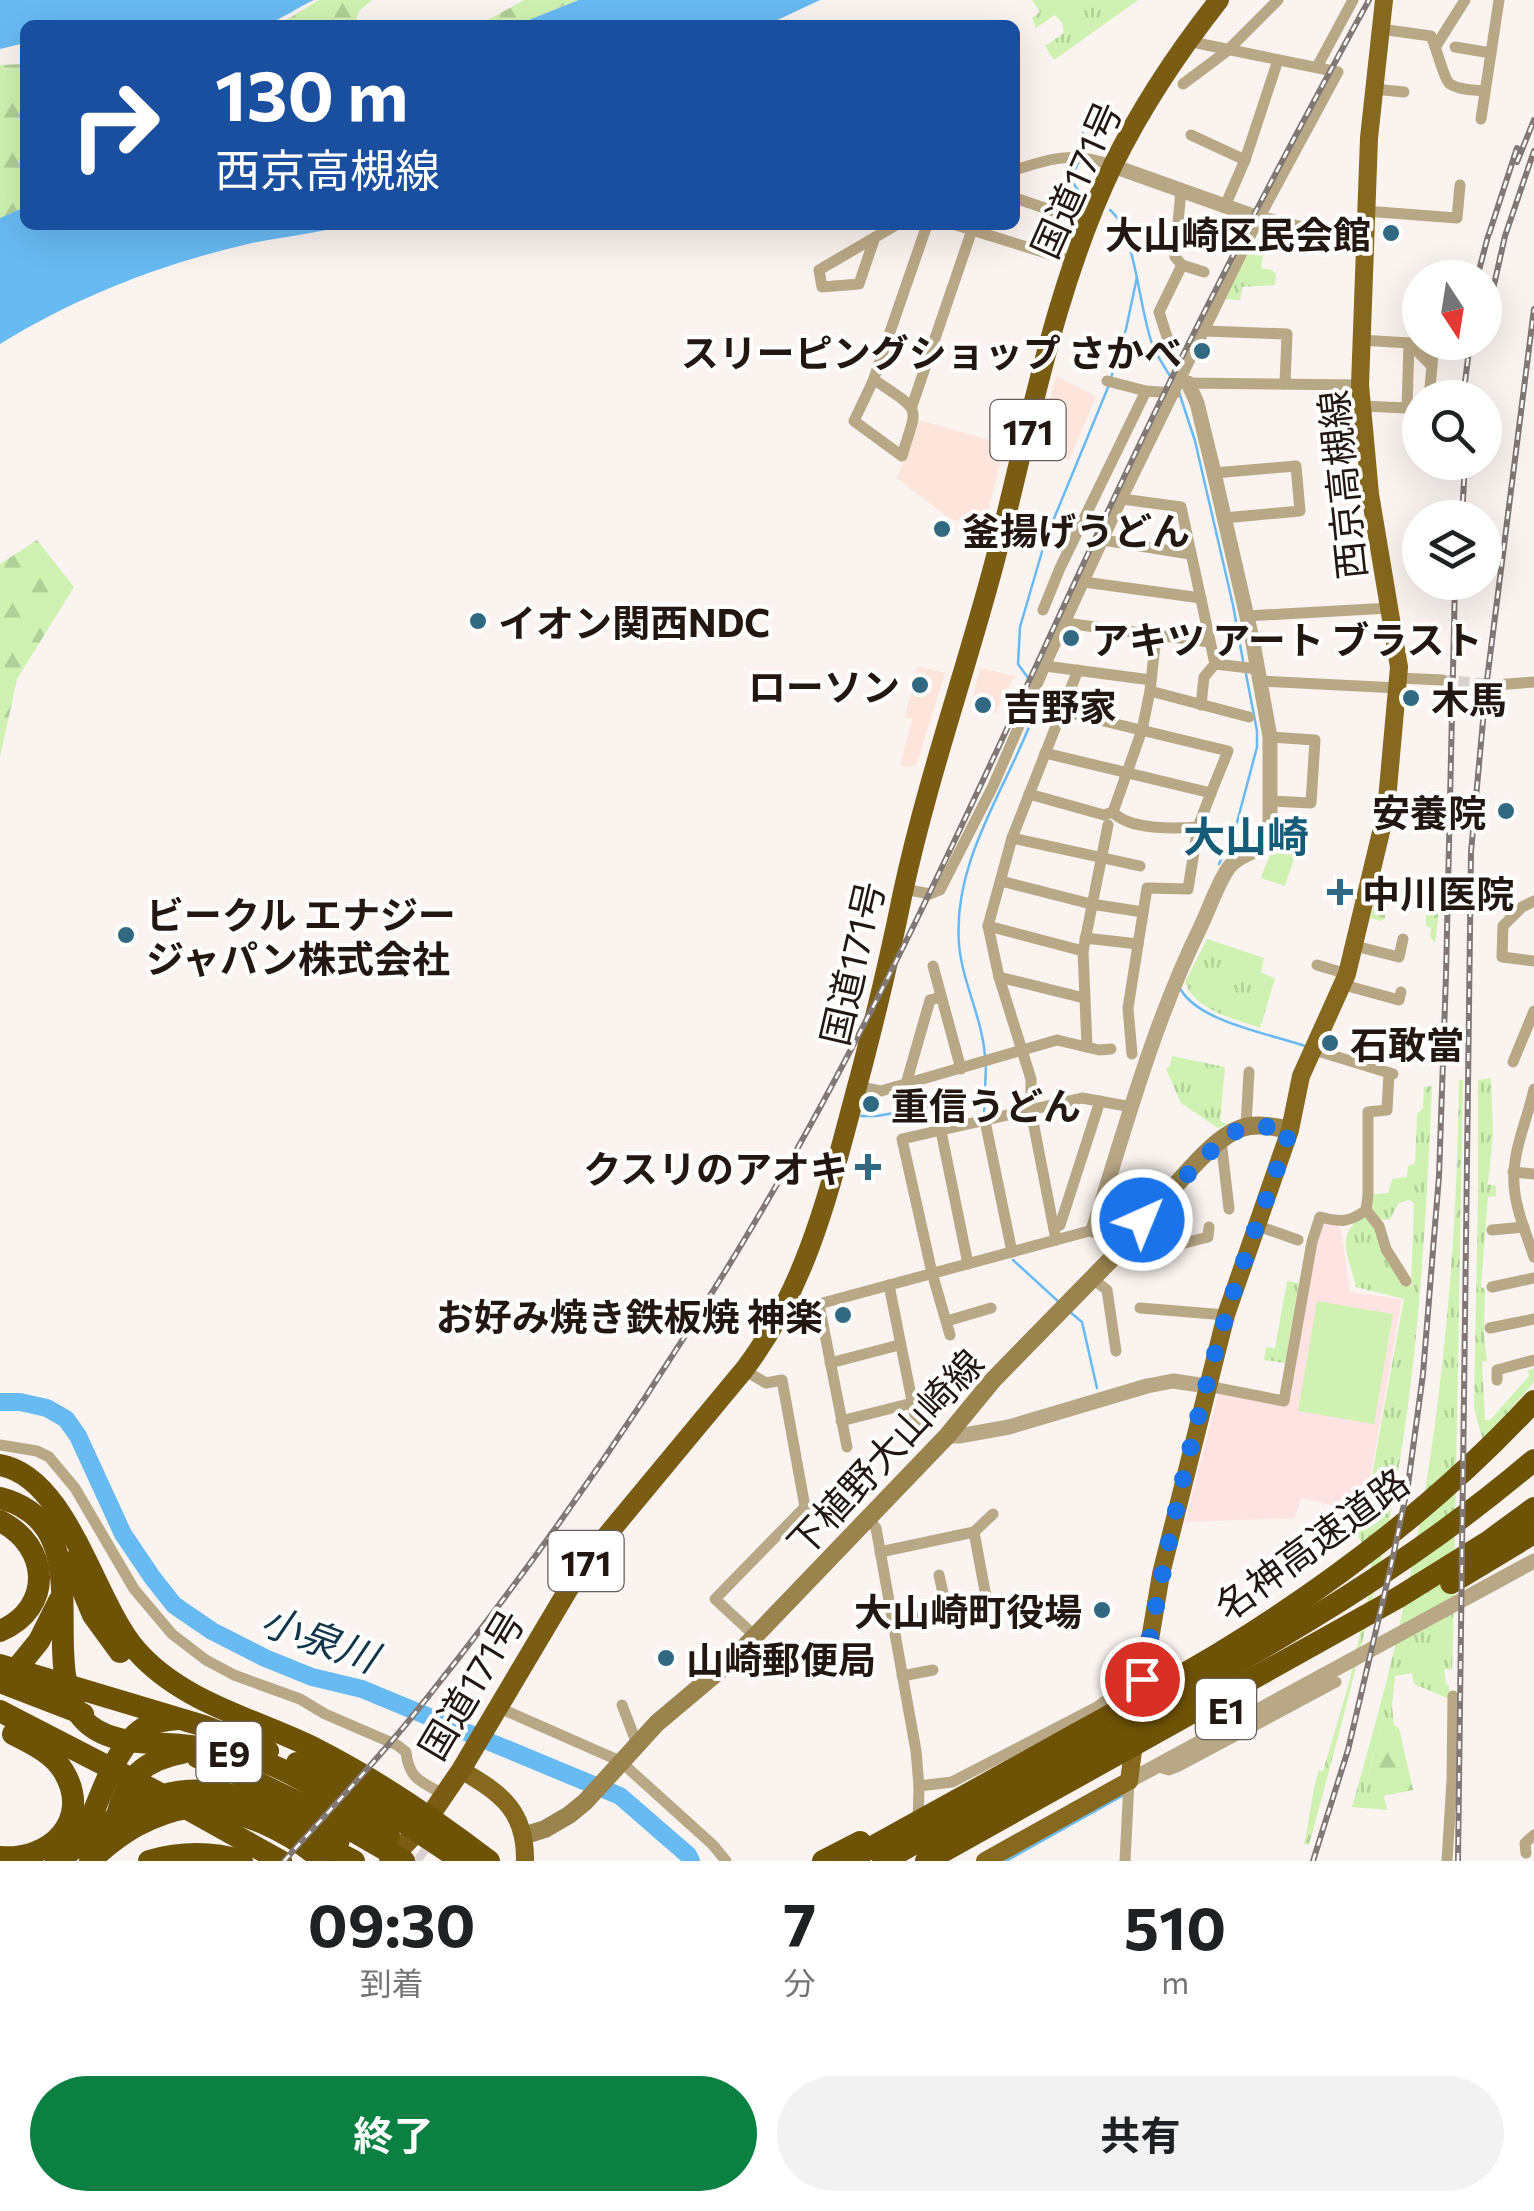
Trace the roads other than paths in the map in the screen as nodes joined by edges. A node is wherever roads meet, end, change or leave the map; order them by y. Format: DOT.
graph roads {
  1 [pos="1219,0"];
  2 [pos="1278,0"];
  3 [pos="1353,0"];
  4 [pos="1384,0"];
  5 [pos="1465,0"];
  6 [pos="1499,0"];
  7 [pos="1380,29"];
  8 [pos="1186,42"];
  9 [pos="1436,46"];
  10 [pos="1455,47"];
  11 [pos="1227,51"];
  12 [pos="1491,53"];
  13 [pos="1278,60"];
  14 [pos="1317,67"];
  15 [pos="1183,84"];
  16 [pos="1374,89"];
  17 [pos="1404,92"];
  18 [pos="1485,92"];
  19 [pos="1481,119"];
  20 [pos="1190,135"];
  21 [pos="1245,160"];
  22 [pos="1105,162"];
  23 [pos="1020,168"];
  24 [pos="1460,184"];
  25 [pos="1181,190"];
  26 [pos="1020,200"];
  27 [pos="1225,206"];
  28 [pos="1365,212"];
  29 [pos="1259,218"];
  30 [pos="1089,223"];
  31 [pos="887,230"];
  32 [pos="924,230"];
  33 [pos="972,230"];
  34 [pos="875,237"];
  35 [pos="1364,240"];
  36 [pos="1075,262"];
  37 [pos="1182,265"];
  38 [pos="1204,272"];
  39 [pos="1205,330"];
  40 [pos="1361,340"];
  41 [pos="1402,343"];
  42 [pos="1169,344"];
  43 [pos="1408,360"];
  44 [pos="1426,360"];
  45 [pos="1432,360"];
  46 [pos="1432,366"];
  47 [pos="1431,380"];
  48 [pos="1106,381"];
  49 [pos="873,382"];
  50 [pos="1285,384"];
  51 [pos="1360,385"];
  52 [pos="1181,386"];
  53 [pos="1146,391"];
  54 [pos="912,406"];
  55 [pos="1362,406"];
  56 [pos="1214,473"];
  57 [pos="1122,499"];
  58 [pos="1224,518"];
  59 [pos="1102,540"];
  60 [pos="1190,554"];
  61 [pos="1084,582"];
  62 [pos="1201,598"];
  63 [pos="1389,608"];
  64 [pos="1043,610"];
  65 [pos="1246,616"];
  66 [pos="1065,623"];
  67 [pos="1156,636"];
  68 [pos="1210,642"];
  69 [pos="1215,664"];
  70 [pos="1046,666"];
  71 [pos="1078,670"];
  72 [pos="1252,671"];
  73 [pos="1442,680"];
  74 [pos="1534,682"];
  75 [pos="1399,683"];
  76 [pos="1496,684"];
  77 [pos="1150,686"];
  78 [pos="1201,705"];
  79 [pos="1062,710"];
  80 [pos="1249,717"];
  81 [pos="1142,730"];
  82 [pos="1270,737"];
  83 [pos="1045,753"];
  84 [pos="1127,772"];
  85 [pos="1212,793"];
  86 [pos="1029,794"];
  87 [pos="1271,800"];
  88 [pos="1111,818"];
  89 [pos="1198,827"];
  90 [pos="1012,838"];
  91 [pos="1100,858"];
  92 [pos="1140,866"];
  93 [pos="1001,882"];
  94 [pos="904,889"];
  95 [pos="1534,902"];
  96 [pos="1091,904"];
  97 [pos="1143,912"];
  98 [pos="988,926"];
  99 [pos="1402,939"];
  100 [pos="1138,944"];
  101 [pos="1084,945"];
  102 [pos="1355,946"];
  103 [pos="1534,961"];
  104 [pos="1316,964"];
  105 [pos="933,966"];
  106 [pos="1000,977"];
  107 [pos="1345,980"];
  108 [pos="1401,992"];
  109 [pos="941,997"];
  110 [pos="1084,998"];
  111 [pos="1534,1010"];
  112 [pos="1088,1047"];
  113 [pos="1111,1048"];
  114 [pos="1311,1049"];
  115 [pos="1020,1051"];
  116 [pos="1132,1054"];
  117 [pos="1513,1062"];
  118 [pos="961,1069"];
  119 [pos="1249,1072"];
  120 [pos="906,1084"];
  121 [pos="858,1086"];
  122 [pos="1534,1089"];
  123 [pos="1100,1101"];
  124 [pos="1132,1107"];
  125 [pos="1030,1111"];
  126 [pos="984,1121"];
  127 [pos="1246,1126"];
  128 [pos="1290,1130"];
  129 [pos="941,1131"];
  130 [pos="1527,1138"];
  131 [pos="1221,1140"];
  132 [pos="1514,1172"];
  133 [pos="1534,1174"];
  134 [pos="1229,1209"];
  135 [pos="1366,1210"];
  136 [pos="1142,1220"];
  137 [pos="1258,1226"];
  138 [pos="1209,1227"];
  139 [pos="1524,1227"];
  140 [pos="1093,1230"];
  141 [pos="1492,1230"];
  142 [pos="1055,1234"];
  143 [pos="1298,1240"];
  144 [pos="1012,1252"];
  145 [pos="1534,1257"];
  146 [pos="968,1264"];
  147 [pos="932,1274"];
  148 [pos="1534,1278"];
  149 [pos="1093,1280"];
  150 [pos="1406,1281"];
  151 [pos="889,1285"];
  152 [pos="1492,1286"];
  153 [pos="819,1304"];
  154 [pos="992,1308"];
  155 [pos="1140,1308"];
  156 [pos="782,1311"];
  157 [pos="1226,1315"];
  158 [pos="1534,1320"];
  159 [pos="947,1321"];
  160 [pos="1490,1328"];
  161 [pos="950,1335"];
  162 [pos="899,1344"];
  163 [pos="1116,1351"];
  164 [pos="1534,1360"];
  165 [pos="830,1363"];
  166 [pos="744,1370"];
  167 [pos="1497,1380"];
  168 [pos="1207,1386"];
  169 [pos="1534,1402"];
  170 [pos="912,1403"];
  171 [pos="842,1421"];
  172 [pos="917,1426"];
  173 [pos="946,1436"];
  174 [pos="0,1445"];
  175 [pos="847,1448"];
  176 [pos="1534,1460"];
  177 [pos="0,1465"];
  178 [pos="0,1488"];
  179 [pos="0,1498"];
  180 [pos="1534,1508"];
  181 [pos="58,1510"];
  182 [pos="993,1514"];
  183 [pos="867,1518"];
  184 [pos="0,1521"];
  185 [pos="974,1532"];
  186 [pos="1534,1533"];
  187 [pos="43,1546"];
  188 [pos="1494,1548"];
  189 [pos="880,1552"];
  190 [pos="1534,1561"];
  191 [pos="939,1576"];
  192 [pos="947,1611"];
  193 [pos="893,1623"];
  194 [pos="0,1631"];
  195 [pos="755,1636"];
  196 [pos="933,1670"];
  197 [pos="2,1675"];
  198 [pos="902,1676"];
  199 [pos="1142,1679"];
  200 [pos="1336,1682"];
  201 [pos="1453,1696"];
  202 [pos="622,1705"];
  203 [pos="496,1710"];
  204 [pos="7,1719"];
  205 [pos="242,1728"];
  206 [pos="637,1744"];
  207 [pos="220,1751"];
  208 [pos="618,1763"];
  209 [pos="465,1764"];
  210 [pos="1155,1766"];
  211 [pos="1129,1781"];
  212 [pos="303,1782"];
  213 [pos="919,1786"];
  214 [pos="445,1795"];
  215 [pos="204,1806"];
  216 [pos="941,1809"];
  217 [pos="399,1812"];
  218 [pos="1534,1835"];
  219 [pos="389,1836"];
  220 [pos="523,1836"];
  221 [pos="438,1850"];
  222 [pos="1526,1853"];
  223 [pos="0,1857"];
  224 [pos="56,1861"];
  225 [pos="66,1861"];
  226 [pos="90,1861"];
  227 [pos="110,1861"];
  228 [pos="149,1861"];
  229 [pos="170,1861"];
  230 [pos="196,1861"];
  231 [pos="242,1861"];
  232 [pos="281,1861"];
  233 [pos="322,1861"];
  234 [pos="352,1861"];
  235 [pos="386,1861"];
  236 [pos="404,1861"];
  237 [pos="463,1861"];
  238 [pos="489,1861"];
  239 [pos="525,1861"];
  240 [pos="726,1861"];
  241 [pos="823,1861"];
  242 [pos="847,1861"];
  243 [pos="884,1861"];
  244 [pos="929,1861"];
  245 [pos="952,1861"];
  246 [pos="986,1861"];
  247 [pos="1125,1861"];
  248 [pos="1448,1861"];
  1 -- 8 [label="highway, 国道171号 / 171"];
  2 -- 11 [label="street"];
  3 -- 14 [label="street"];
  4 -- 7 [label="main road, 西京高槻線"];
  5 -- 9 [label="street"];
  6 -- 12 [label="street"];
  7 -- 9 [label="street"];
  7 -- 16 [label="main road, 西京高槻線"];
  8 -- 11 [label="street"];
  8 -- 22 [label="highway, 国道171号 / 171"];
  9 -- 18 [label="street"];
  10 -- 12 [label="street"];
  11 -- 13 [label="street"];
  11 -- 15 [label="street"];
  12 -- 18 [label="street"];
  13 -- 14 [label="street"];
  13 -- 21 [label="street"];
  14 -- 29 [label="street"];
  16 -- 17 [label="street"];
  16 -- 28 [label="main road, 西京高槻線"];
  18 -- 19 [label="street"];
  20 -- 21 [label="street"];
  21 -- 27 [label="street"];
  22 -- 23 [label="street"];
  22 -- 25 [label="street"];
  22 -- 30 [label="highway, 国道171号 / 171"];
  24 -- 28 [label="street"];
  25 -- 27 [label="street"];
  25 -- 37 [label="street"];
  26 -- 30 [label="street"];
  27 -- 29 [label="street"];
  28 -- 35 [label="main road, 西京高槻線"];
  29 -- 35 [label="street"];
  29 -- 39 [label="street"];
  30 -- 36 [label="highway, 国道171号 / 171"];
  31 -- 34 [label="street"];
  32 -- 49 [label="street"];
  33 -- 36 [label="street"];
  33 -- 54 [label="street"];
  34 -- 34 [label="street"];
  35 -- 40 [label="main road, 西京高槻線"];
  36 -- 94 [label="highway, 国道171号 / 171"];
  37 -- 38 [label="street"];
  37 -- 42 [label="street"];
  39 -- 50 [label="street"];
  39 -- 52 [label="street"];
  40 -- 41 [label="street"];
  40 -- 51 [label="main road, 西京高槻線"];
  43 -- 55 [label="street"];
  44 -- 46 [label="street"];
  45 -- 46 [label="street"];
  46 -- 47 [label="street"];
  48 -- 53 [label="street"];
  49 -- 54 [label="street"];
  49 -- 54 [label="street"];
  50 -- 51 [label="street"];
  50 -- 52 [label="street"];
  51 -- 55 [label="main road, 西京高槻線"];
  52 -- 53 [label="street"];
  52 -- 56 [label="street"];
  52 -- 57 [label="street"];
  53 -- 64 [label="street"];
  55 -- 63 [label="main road, 西京高槻線"];
  56 -- 58 [label="street"];
  56 -- 58 [label="street"];
  57 -- 59 [label="street"];
  57 -- 60 [label="street"];
  58 -- 65 [label="street"];
  59 -- 60 [label="street"];
  59 -- 61 [label="street"];
  60 -- 62 [label="street"];
  61 -- 62 [label="street"];
  61 -- 66 [label="street"];
  62 -- 68 [label="street"];
  63 -- 65 [label="street"];
  63 -- 75 [label="main road, 西京高槻線"];
  65 -- 72 [label="street"];
  66 -- 67 [label="street"];
  66 -- 70 [label="street"];
  67 -- 68 [label="street"];
  67 -- 77 [label="street"];
  68 -- 69 [label="street"];
  69 -- 72 [label="street"];
  69 -- 78 [label="street"];
  70 -- 71 [label="street"];
  70 -- 94 [label="street"];
  71 -- 77 [label="street"];
  71 -- 79 [label="street"];
  72 -- 75 [label="street"];
  72 -- 82 [label="street"];
  73 -- 75 [label="street"];
  74 -- 76 [label="street"];
  75 -- 102 [label="main road, 西京高槻線"];
  77 -- 78 [label="street"];
  77 -- 81 [label="street"];
  78 -- 80 [label="street"];
  79 -- 81 [label="street"];
  79 -- 83 [label="street"];
  81 -- 84 [label="street"];
  81 -- 85 [label="street"];
  82 -- 87 [label="street"];
  82 -- 87 [label="street"];
  83 -- 84 [label="street"];
  83 -- 86 [label="street"];
  84 -- 85 [label="street"];
  84 -- 88 [label="street"];
  85 -- 89 [label="street"];
  86 -- 88 [label="street"];
  86 -- 90 [label="street"];
  87 -- 124 [label="street"];
  88 -- 89 [label="street"];
  88 -- 91 [label="street"];
  89 -- 97 [label="street"];
  90 -- 91 [label="street"];
  90 -- 93 [label="street"];
  91 -- 92 [label="street"];
  91 -- 96 [label="street"];
  93 -- 96 [label="street"];
  93 -- 98 [label="street"];
  94 -- 121 [label="highway, 国道171号 / 171"];
  95 -- 103 [label="street"];
  96 -- 97 [label="street"];
  96 -- 101 [label="street"];
  97 -- 100 [label="street"];
  98 -- 101 [label="street"];
  98 -- 106 [label="street"];
  99 -- 102 [label="street"];
  100 -- 101 [label="street"];
  100 -- 116 [label="street"];
  101 -- 110 [label="street"];
  102 -- 107 [label="main road, 西京高槻線"];
  104 -- 107 [label="street"];
  105 -- 109 [label="street"];
  106 -- 110 [label="street"];
  106 -- 115 [label="street"];
  107 -- 108 [label="street"];
  107 -- 114 [label="main road, 西京高槻線"];
  109 -- 118 [label="street"];
  109 -- 120 [label="street"];
  110 -- 112 [label="street"];
  111 -- 117 [label="street"];
  112 -- 113 [label="street"];
  112 -- 115 [label="street"];
  114 -- 128 [label="main road, 西京高槻線"];
  114 -- 135 [label="street"];
  115 -- 118 [label="street"];
  115 -- 125 [label="street"];
  118 -- 120 [label="street"];
  119 -- 127 [label="street"];
  120 -- 121 [label="street"];
  121 -- 156 [label="highway, 国道171号 / 171"];
  122 -- 130 [label="street"];
  123 -- 124 [label="street"];
  123 -- 125 [label="street"];
  123 -- 142 [label="street"];
  124 -- 140 [label="street"];
  125 -- 126 [label="street"];
  125 -- 142 [label="street"];
  126 -- 129 [label="street"];
  126 -- 144 [label="street"];
  127 -- 128 [label="main road"];
  127 -- 131 [label="main road, 下植野大山崎線"];
  128 -- 137 [label="main road, 西京高槻線"];
  129 -- 146 [label="street"];
  129 -- 147 [label="street"];
  130 -- 132 [label="street"];
  131 -- 134 [label="street"];
  131 -- 136 [label="main road, 下植野大山崎線"];
  132 -- 133 [label="street"];
  132 -- 139 [label="street"];
  135 -- 150 [label="street"];
  135 -- 168 [label="street"];
  136 -- 138 [label="street"];
  136 -- 140 [label="street"];
  136 -- 149 [label="main road, 下植野大山崎線"];
  137 -- 143 [label="street"];
  137 -- 157 [label="main road, 西京高槻線"];
  139 -- 141 [label="street"];
  139 -- 145 [label="street"];
  140 -- 142 [label="street"];
  142 -- 144 [label="street"];
  144 -- 146 [label="street"];
  146 -- 147 [label="street"];
  147 -- 151 [label="street"];
  147 -- 159 [label="street"];
  148 -- 152 [label="street"];
  149 -- 163 [label="street"];
  149 -- 173 [label="main road, 下植野大山崎線"];
  151 -- 153 [label="street"];
  151 -- 162 [label="street"];
  153 -- 156 [label="street"];
  153 -- 165 [label="street"];
  154 -- 159 [label="street"];
  155 -- 157 [label="street"];
  156 -- 166 [label="highway, 国道171号 / 171"];
  157 -- 168 [label="main road, 西京高槻線"];
  158 -- 160 [label="street"];
  159 -- 161 [label="street"];
  162 -- 165 [label="street"];
  162 -- 170 [label="street"];
  164 -- 167 [label="street"];
  165 -- 171 [label="street"];
  166 -- 195 [label="street"];
  166 -- 203 [label="highway, 国道171号 / 171"];
  168 -- 173 [label="street"];
  168 -- 199 [label="main road, 西京高槻線"];
  169 -- 216 [label="highway, 名神高速道路 / E1"];
  170 -- 171 [label="street"];
  170 -- 172 [label="street"];
  171 -- 175 [label="street"];
  173 -- 183 [label="main road, 下植野大山崎線"];
  174 -- 214 [label="street"];
  176 -- 243 [label="highway, 名神高速道路 / E1"];
  177 -- 181 [label="highway"];
  178 -- 205 [label="highway"];
  179 -- 187 [label="highway"];
  180 -- 188 [label="highway, 名神高速道路 / E1"];
  181 -- 197 [label="highway"];
  181 -- 238 [label="highway"];
  182 -- 185 [label="street"];
  183 -- 189 [label="street"];
  183 -- 195 [label="main road, 下植野大山崎線"];
  184 -- 187 [label="highway"];
  185 -- 189 [label="street"];
  185 -- 192 [label="street"];
  186 -- 188 [label="highway, 名神高速道路 / E1"];
  187 -- 194 [label="highway"];
  187 -- 197 [label="highway"];
  187 -- 207 [label="highway"];
  188 -- 244 [label="highway, 名神高速道路 / E1"];
  188 -- 245 [label="highway, 名神高速道路 / E1"];
  189 -- 193 [label="street"];
  190 -- 210 [label="street"];
  191 -- 192 [label="street"];
  192 -- 193 [label="street"];
  193 -- 198 [label="street"];
  195 -- 206 [label="main road, 下植野大山崎線"];
  196 -- 198 [label="street"];
  197 -- 221 [label="highway, E9"];
  197 -- 236 [label="highway, E9"];
  197 -- 237 [label="highway"];
  198 -- 213 [label="street"];
  199 -- 211 [label="main road, 西京高槻線"];
  199 -- 213 [label="street"];
  200 -- 210 [label="street"];
  201 -- 248 [label="street"];
  202 -- 206 [label="street"];
  203 -- 208 [label="street"];
  203 -- 209 [label="highway, 国道171号 / 171"];
  204 -- 223 [label="highway"];
  204 -- 232 [label="highway"];
  205 -- 217 [label="highway"];
  205 -- 225 [label="highway"];
  206 -- 208 [label="main road, 下植野大山崎線"];
  207 -- 212 [label="highway"];
  207 -- 227 [label="highway"];
  208 -- 220 [label="main road, 下植野大山崎線"];
  208 -- 240 [label="street"];
  209 -- 214 [label="highway, 国道171号 / 171"];
  209 -- 220 [label="main road"];
  210 -- 211 [label="street"];
  211 -- 246 [label="main road"];
  211 -- 247 [label="street"];
  212 -- 219 [label="highway"];
  212 -- 234 [label="highway"];
  213 -- 244 [label="street"];
  214 -- 235 [label="highway, 国道171号 / 171"];
  215 -- 226 [label="highway"];
  215 -- 233 [label="highway"];
  215 -- 234 [label="highway"];
  216 -- 241 [label="highway"];
  216 -- 242 [label="highway, 名神高速道路 / E1"];
  218 -- 222 [label="street"];
  220 -- 239 [label="main road"];
  221 -- 237 [label="highway"];
  224 -- 235 [label="highway"];
  228 -- 231 [label="highway"];
  229 -- 230 [label="highway"];
}
